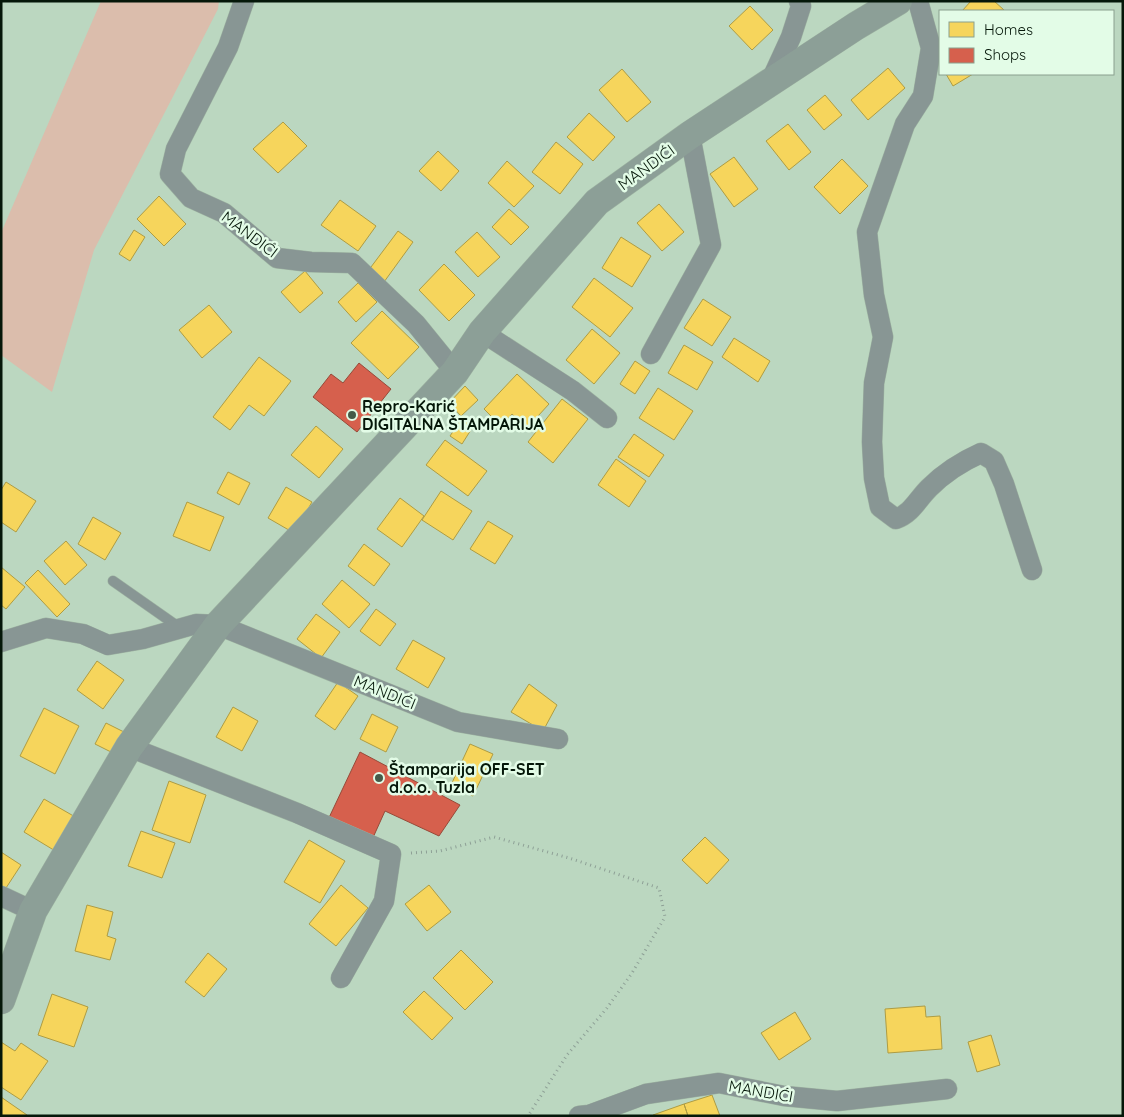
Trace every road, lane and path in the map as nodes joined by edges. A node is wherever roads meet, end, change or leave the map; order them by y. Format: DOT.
graph roads {
  1 [pos="244,1"];
  2 [pos="800,1"];
  3 [pos="898,1"];
  4 [pos="918,1"];
  5 [pos="768,85"];
  6 [pos="690,135"];
  7 [pos="482,332"];
  8 [pos="651,354"];
  9 [pos="455,372"];
  10 [pos="606,418"];
  11 [pos="1032,570"];
  12 [pos="113,581"];
  13 [pos="218,625"];
  14 [pos="181,629"];
  15 [pos="1,642"];
  16 [pos="558,739"];
  17 [pos="129,747"];
  18 [pos="391,854"];
  19 [pos="1,896"];
  20 [pos="33,911"];
  21 [pos="341,978"];
  22 [pos="1,1000"];
  23 [pos="947,1089"];
  24 [pos="528,1116"];
  25 [pos="579,1116"];
  1 -- 9 [label="street, MANDIĆI"];
  2 -- 5 [label="street"];
  3 -- 5 [label="street, MANDIĆI"];
  4 -- 11 [label="street"];
  5 -- 6 [label="street, MANDIĆI"];
  6 -- 7 [label="street, MANDIĆI"];
  6 -- 8 [label="street, MANDIĆI"];
  7 -- 9 [label="street, MANDIĆI"];
  7 -- 10 [label="street"];
  9 -- 13 [label="street, MANDIĆI"];
  12 -- 14 [label="lane"];
  13 -- 14 [label="street, MANDIĆI"];
  13 -- 16 [label="street, MANDIĆI"];
  13 -- 17 [label="street, MANDIĆI"];
  14 -- 15 [label="street, MANDIĆI"];
  17 -- 18 [label="street"];
  17 -- 20 [label="street, MANDIĆI"];
  18 -- 21 [label="street"];
  18 -- 24 [label="path"];
  19 -- 20 [label="street"];
  20 -- 22 [label="street, MANDIĆI"];
  23 -- 25 [label="street, MANDIĆI"];
}
